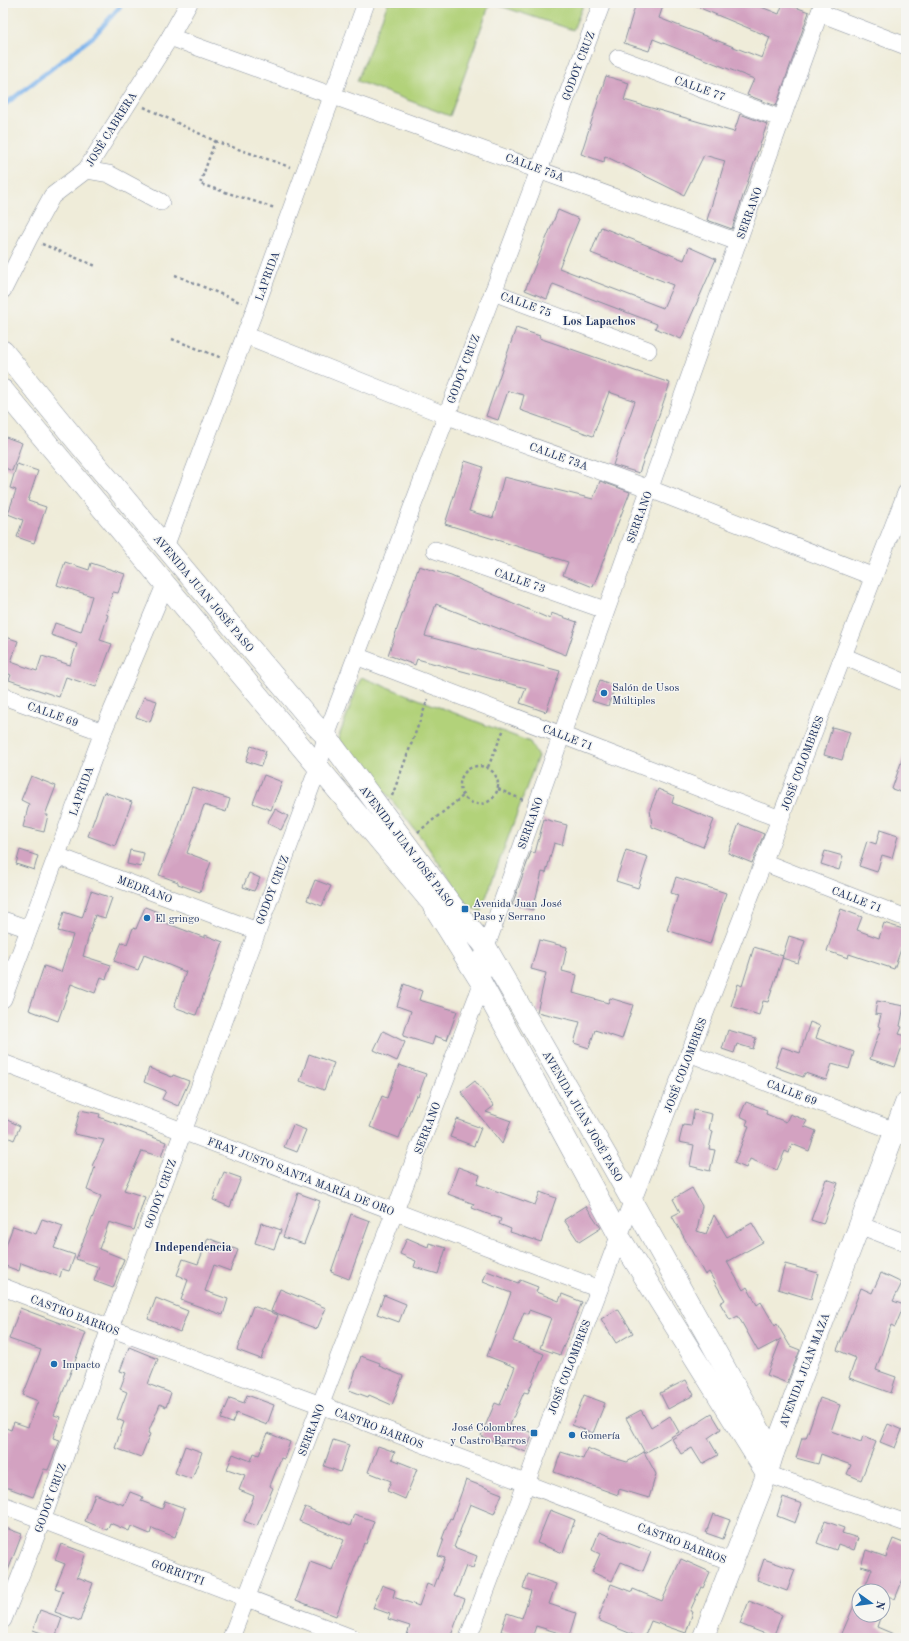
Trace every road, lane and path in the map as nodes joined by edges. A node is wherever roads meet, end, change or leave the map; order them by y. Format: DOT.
graph roads {
  1 [pos="189,3"];
  2 [pos="366,3"];
  3 [pos="602,3"];
  4 [pos="821,8"];
  5 [pos="170,37"];
  6 [pos="906,46"];
  7 [pos="618,58"];
  8 [pos="331,96"];
  9 [pos="130,99"];
  10 [pos="782,119"];
  11 [pos="215,141"];
  12 [pos="539,168"];
  13 [pos="86,170"];
  14 [pos="304,172"];
  15 [pos="161,202"];
  16 [pos="290,212"];
  17 [pos="29,238"];
  18 [pos="738,242"];
  19 [pos="96,266"];
  20 [pos="175,275"];
  21 [pos="3,290"];
  22 [pos="493,292"];
  23 [pos="255,309"];
  24 [pos="246,334"];
  25 [pos="172,339"];
  26 [pos="648,350"];
  27 [pos="3,351"];
  28 [pos="235,363"];
  29 [pos="3,390"];
  30 [pos="446,415"];
  31 [pos="650,489"];
  32 [pos="906,493"];
  33 [pos="165,547"];
  34 [pos="435,550"];
  35 [pos="874,577"];
  36 [pos="165,585"];
  37 [pos="605,610"];
  38 [pos="356,656"];
  39 [pos="843,656"];
  40 [pos="906,682"];
  41 [pos="433,686"];
  42 [pos="3,696"];
  43 [pos="510,715"];
  44 [pos="103,732"];
  45 [pos="562,735"];
  46 [pos="326,736"];
  47 [pos="488,767"];
  48 [pos="318,768"];
  49 [pos="498,789"];
  50 [pos="463,796"];
  51 [pos="536,806"];
  52 [pos="384,816"];
  53 [pos="780,819"];
  54 [pos="404,843"];
  55 [pos="57,856"];
  56 [pos="763,862"];
  57 [pos="906,918"];
  58 [pos="3,920"];
  59 [pos="29,929"];
  60 [pos="257,931"];
  61 [pos="486,947"];
  62 [pos="482,984"];
  63 [pos="3,999"];
  64 [pos="690,1053"];
  65 [pos="3,1063"];
  66 [pos="906,1102"];
  67 [pos="183,1131"];
  68 [pos="895,1131"];
  69 [pos="632,1202"];
  70 [pos="395,1212"];
  71 [pos="859,1226"];
  72 [pos="619,1236"];
  73 [pos="906,1243"];
  74 [pos="3,1287"];
  75 [pos="599,1289"];
  76 [pos="110,1328"];
  77 [pos="321,1405"];
  78 [pos="773,1454"];
  79 [pos="767,1474"];
  80 [pos="525,1484"];
  81 [pos="3,1505"];
  82 [pos="42,1521"];
  83 [pos="906,1523"];
  84 [pos="732,1562"];
  85 [pos="247,1597"];
  86 [pos="3,1620"];
  87 [pos="231,1638"];
  88 [pos="352,1638"];
  89 [pos="468,1638"];
  90 [pos="703,1638"];
  1 -- 5 [label="street, JOSÉ CABRERA"];
  2 -- 8 [label="street, LAPRIDA"];
  3 -- 12 [label="street, GODOY CRUZ"];
  4 -- 6 [label="street"];
  4 -- 10 [label="street, SERRANO"];
  5 -- 8 [label="street, CALLE 75A"];
  5 -- 9 [label="street, JOSÉ CABRERA"];
  7 -- 10 [label="street, CALLE 77"];
  8 -- 12 [label="street, CALLE 75A"];
  8 -- 14 [label="street, LAPRIDA"];
  9 -- 11 [label="path"];
  9 -- 13 [label="street, JOSÉ CABRERA"];
  10 -- 18 [label="street, SERRANO"];
  11 -- 14 [label="path"];
  11 -- 16 [label="path"];
  12 -- 18 [label="street, CALLE 75A"];
  12 -- 22 [label="street, GODOY CRUZ"];
  13 -- 15 [label="street"];
  13 -- 17 [label="street, JOSÉ CABRERA"];
  14 -- 16 [label="street, LAPRIDA"];
  16 -- 23 [label="street, LAPRIDA"];
  17 -- 19 [label="path"];
  17 -- 21 [label="street, JOSÉ CABRERA"];
  18 -- 31 [label="street, SERRANO"];
  20 -- 23 [label="path"];
  22 -- 26 [label="street, CALLE 75"];
  22 -- 30 [label="street, GODOY CRUZ"];
  23 -- 24 [label="street, LAPRIDA"];
  24 -- 28 [label="street, LAPRIDA"];
  24 -- 30 [label="street, CALLE 73A"];
  25 -- 28 [label="path"];
  27 -- 33 [label="main road, AVENIDA JUAN JOSÉ PASO"];
  28 -- 33 [label="street, LAPRIDA"];
  29 -- 36 [label="main road, AVENIDA JUAN JOSÉ PASO"];
  30 -- 31 [label="street, CALLE 73A"];
  30 -- 38 [label="street, GODOY CRUZ"];
  31 -- 35 [label="street, CALLE 73A"];
  31 -- 37 [label="street, SERRANO"];
  32 -- 35 [label="street, JOSÉ COLOMBRES"];
  33 -- 46 [label="main road, AVENIDA JUAN JOSÉ PASO"];
  34 -- 37 [label="street, CALLE 73"];
  35 -- 39 [label="street, JOSÉ COLOMBRES"];
  36 -- 44 [label="street, LAPRIDA"];
  36 -- 48 [label="main road, AVENIDA JUAN JOSÉ PASO"];
  37 -- 45 [label="street, SERRANO"];
  38 -- 41 [label="street, CALLE 71"];
  38 -- 46 [label="street, GODOY CRUZ"];
  39 -- 40 [label="street"];
  39 -- 53 [label="street, JOSÉ COLOMBRES"];
  41 -- 43 [label="street, CALLE 71"];
  41 -- 52 [label="path"];
  42 -- 44 [label="street, CALLE 69"];
  43 -- 45 [label="street, CALLE 71"];
  43 -- 47 [label="path"];
  44 -- 55 [label="street, LAPRIDA"];
  45 -- 51 [label="street, SERRANO"];
  45 -- 53 [label="street, CALLE 71"];
  46 -- 48 [label="street, GODOY CRUZ"];
  46 -- 52 [label="main road, AVENIDA JUAN JOSÉ PASO"];
  47 -- 49 [label="path"];
  47 -- 50 [label="path"];
  48 -- 60 [label="street, GODOY CRUZ"];
  48 -- 62 [label="main road, AVENIDA JUAN JOSÉ PASO"];
  49 -- 50 [label="path"];
  49 -- 51 [label="path"];
  50 -- 54 [label="path"];
  51 -- 61 [label="street, SERRANO"];
  52 -- 54 [label="main road, AVENIDA JUAN JOSÉ PASO"];
  53 -- 56 [label="street, JOSÉ COLOMBRES"];
  54 -- 61 [label="main road, AVENIDA JUAN JOSÉ PASO"];
  55 -- 59 [label="street, LAPRIDA"];
  55 -- 60 [label="street, MEDRANO"];
  56 -- 57 [label="street, CALLE 71"];
  56 -- 64 [label="street, JOSÉ COLOMBRES"];
  58 -- 59 [label="street"];
  59 -- 63 [label="street, LAPRIDA"];
  60 -- 67 [label="street, GODOY CRUZ"];
  61 -- 62 [label="street, SERRANO"];
  61 -- 69 [label="main road, AVENIDA JUAN JOSÉ PASO"];
  62 -- 70 [label="street, SERRANO"];
  62 -- 72 [label="main road, AVENIDA JUAN JOSÉ PASO"];
  64 -- 68 [label="street, CALLE 69"];
  64 -- 69 [label="street, JOSÉ COLOMBRES"];
  65 -- 67 [label="street, FRAY JUSTO SANTA MARÍA DE ORO"];
  66 -- 68 [label="main road, AVENIDA JUAN MAZA"];
  67 -- 70 [label="street, FRAY JUSTO SANTA MARÍA DE ORO"];
  67 -- 76 [label="street, GODOY CRUZ"];
  68 -- 71 [label="main road, AVENIDA JUAN MAZA"];
  69 -- 72 [label="street, JOSÉ COLOMBRES"];
  69 -- 78 [label="main road, AVENIDA JUAN JOSÉ PASO"];
  70 -- 75 [label="street, FRAY JUSTO SANTA MARÍA DE ORO"];
  70 -- 77 [label="street, SERRANO"];
  71 -- 73 [label="street"];
  71 -- 78 [label="main road, AVENIDA JUAN MAZA"];
  72 -- 75 [label="street, JOSÉ COLOMBRES"];
  72 -- 79 [label="main road, AVENIDA JUAN JOSÉ PASO"];
  74 -- 76 [label="street, CASTRO BARROS"];
  75 -- 80 [label="street, JOSÉ COLOMBRES"];
  76 -- 77 [label="street, CASTRO BARROS"];
  76 -- 82 [label="street, GODOY CRUZ"];
  77 -- 80 [label="street, CASTRO BARROS"];
  77 -- 85 [label="street, SERRANO"];
  78 -- 79 [label="main road, AVENIDA JUAN MAZA"];
  79 -- 83 [label="street"];
  79 -- 84 [label="main road, AVENIDA JUAN MAZA"];
  80 -- 84 [label="street, CASTRO BARROS"];
  80 -- 89 [label="street, JOSÉ COLOMBRES"];
  81 -- 82 [label="street, GORRITTI"];
  82 -- 85 [label="street, GORRITTI"];
  82 -- 86 [label="street, GODOY CRUZ"];
  84 -- 90 [label="main road, AVENIDA JUAN MAZA"];
  85 -- 87 [label="street, SERRANO"];
  85 -- 88 [label="street, GORRITTI"];
}
